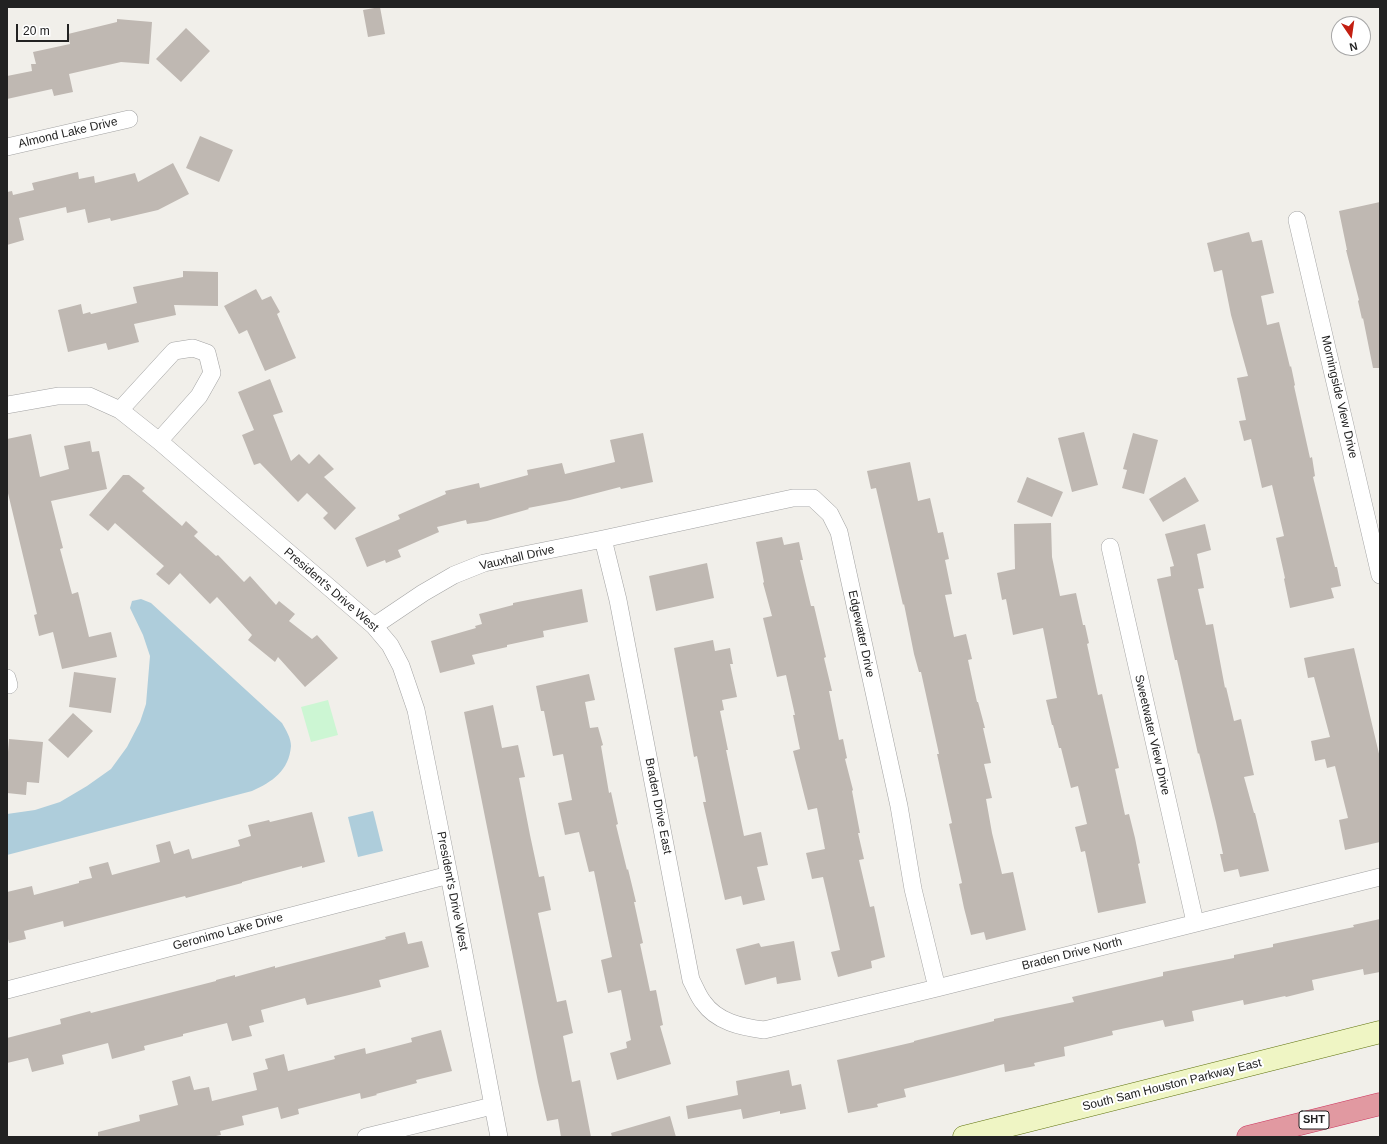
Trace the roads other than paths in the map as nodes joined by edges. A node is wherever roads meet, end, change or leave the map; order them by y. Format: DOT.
graph roads {
  1 [pos="129,119"];
  2 [pos="7,147"];
  3 [pos="1297,220"];
  4 [pos="7,406"];
  5 [pos="120,410"];
  6 [pos="160,441"];
  7 [pos="603,539"];
  8 [pos="1110,547"];
  9 [pos="1380,575"];
  10 [pos="374,626"];
  11 [pos="449,875"];
  12 [pos="1380,876"];
  13 [pos="1195,922"];
  14 [pos="937,988"];
  15 [pos="7,990"];
  16 [pos="764,1030"];
  17 [pos="1380,1032"];
  18 [pos="1380,1104"];
  19 [pos="492,1106"];
  20 [pos="366,1137"];
  21 [pos="499,1137"];
  22 [pos="964,1137"];
  23 [pos="1248,1137"];
  1 -- 2 [label="street, Almond Lake Drive"];
  3 -- 9 [label="street, Morningside View Drive"];
  4 -- 5 [label="street, President's Drive West"];
  5 -- 6 [label="street, President's Drive West"];
  5 -- 6 [label="street"];
  6 -- 10 [label="street, President's Drive West"];
  7 -- 10 [label="street, Vauxhall Drive"];
  7 -- 14 [label="street, Edgewater Drive"];
  7 -- 16 [label="street, Braden Drive East"];
  8 -- 13 [label="street, Sweetwater View Drive"];
  10 -- 11 [label="street, President's Drive West"];
  11 -- 15 [label="street, Geronimo Lake Drive"];
  11 -- 19 [label="street, President's Drive West"];
  12 -- 13 [label="street, Braden Drive North"];
  13 -- 14 [label="street, Braden Drive North"];
  14 -- 16 [label="street, Braden Drive North"];
  17 -- 22 [label="main road, South Sam Houston Parkway East"];
  18 -- 23 [label="highway, SHT"];
  19 -- 20 [label="street"];
  19 -- 21 [label="street, President's Drive West"];
}
